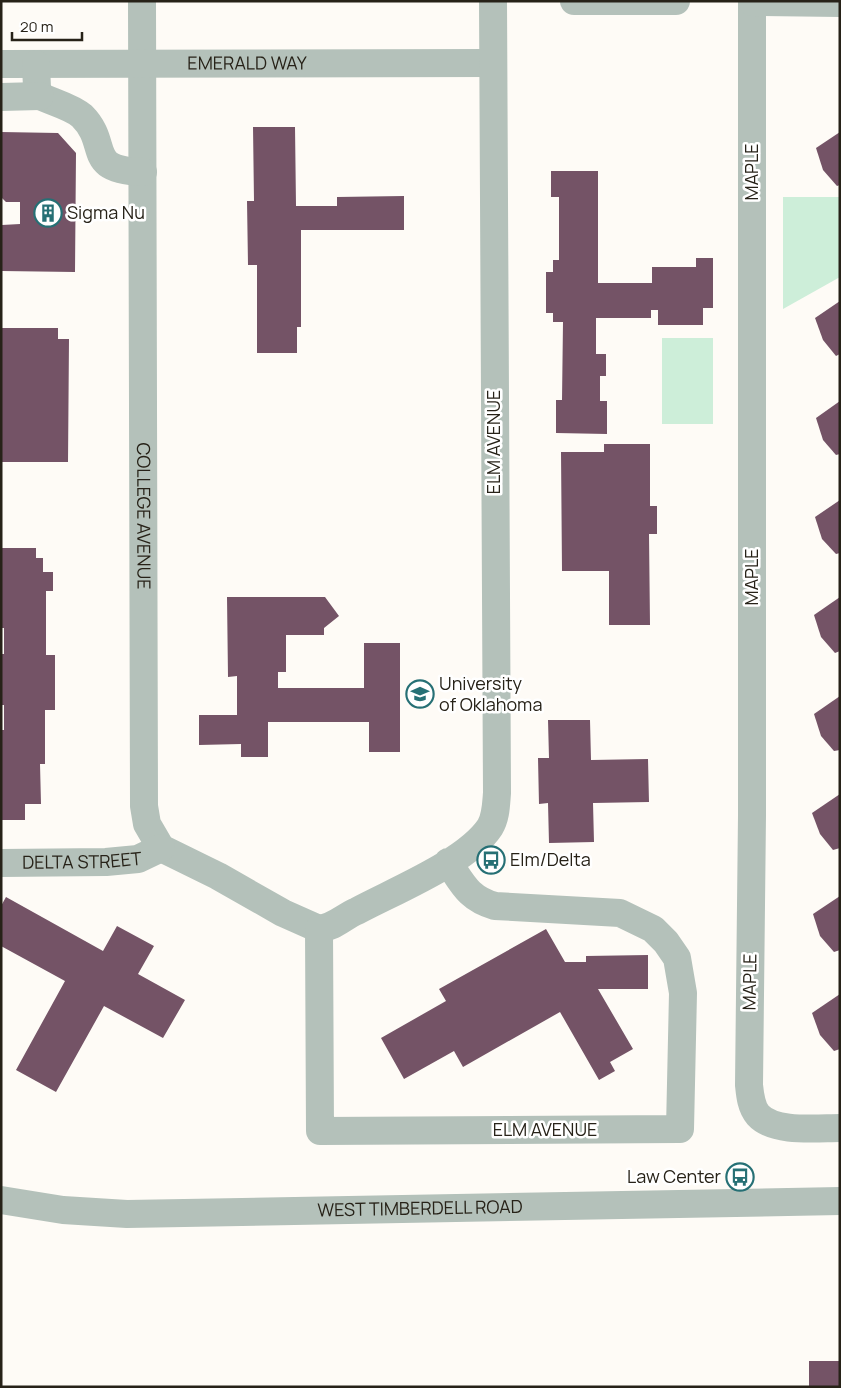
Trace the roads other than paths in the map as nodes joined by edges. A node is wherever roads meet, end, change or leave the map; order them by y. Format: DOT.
graph roads {
  1 [pos="142,1"];
  2 [pos="493,1"];
  3 [pos="574,1"];
  4 [pos="676,1"];
  5 [pos="752,2"];
  6 [pos="840,3"];
  7 [pos="493,63"];
  8 [pos="1,64"];
  9 [pos="36,64"];
  10 [pos="142,64"];
  11 [pos="18,97"];
  12 [pos="142,172"];
  13 [pos="161,848"];
  14 [pos="448,862"];
  15 [pos="1,863"];
  16 [pos="319,929"];
  17 [pos="840,1128"];
  18 [pos="1,1200"];
  19 [pos="840,1201"];
  1 -- 10 [label="street, COLLEGE AVENUE"];
  2 -- 7 [label="street, ELM AVENUE"];
  3 -- 4 [label="street"];
  5 -- 6 [label="street"];
  5 -- 17 [label="street, MAPLE"];
  7 -- 10 [label="street, EMERALD WAY"];
  7 -- 14 [label="street, ELM AVENUE"];
  8 -- 9 [label="street, EMERALD WAY"];
  9 -- 10 [label="street, EMERALD WAY"];
  9 -- 11 [label="street"];
  10 -- 12 [label="street, COLLEGE AVENUE"];
  11 -- 12 [label="street"];
  12 -- 13 [label="street, COLLEGE AVENUE"];
  13 -- 15 [label="street, DELTA STREET"];
  13 -- 16 [label="street"];
  14 -- 16 [label="street, ELM AVENUE"];
  14 -- 16 [label="street, ELM AVENUE"];
  18 -- 19 [label="street, WEST TIMBERDELL ROAD"];
}
